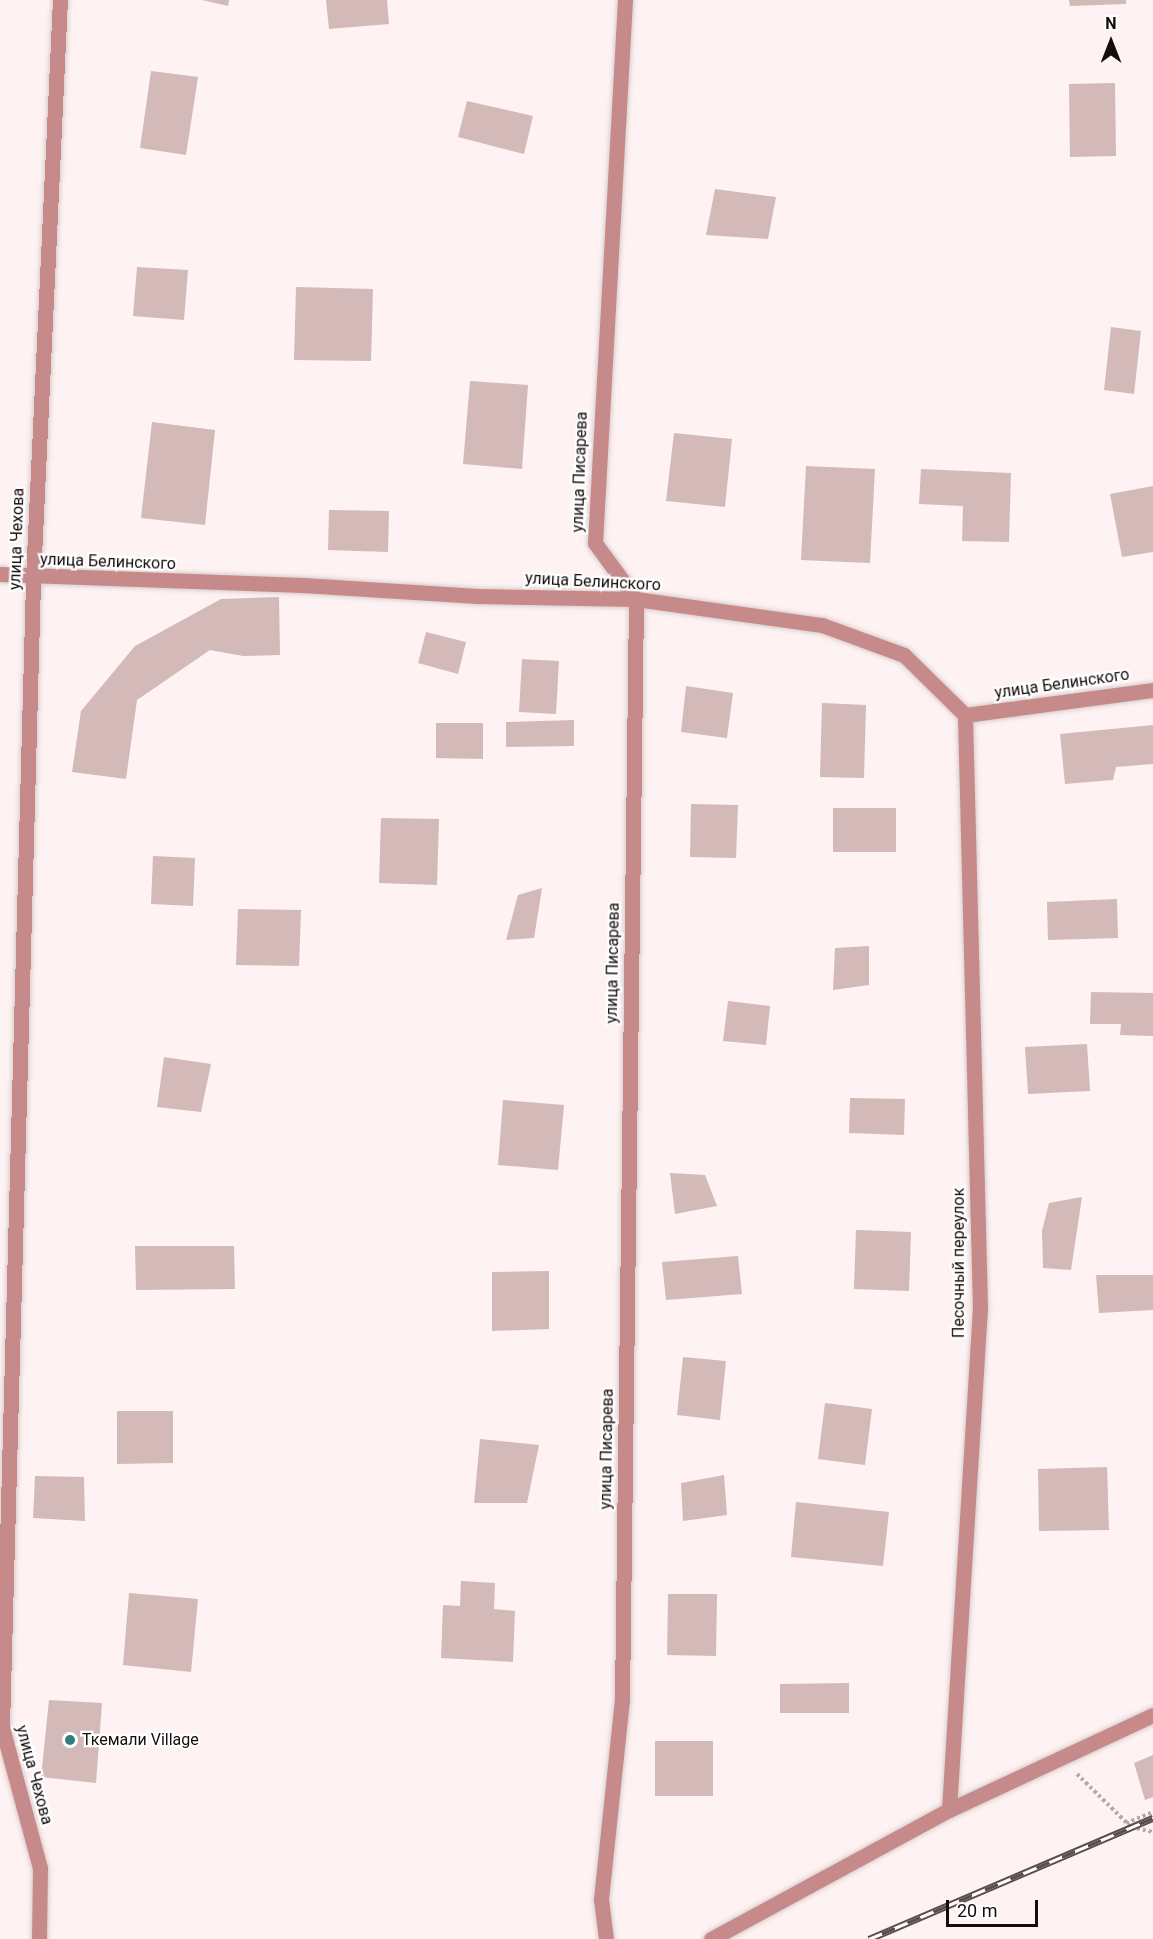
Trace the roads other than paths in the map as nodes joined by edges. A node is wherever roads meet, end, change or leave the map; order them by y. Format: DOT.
graph roads {
  1 [pos="60,0"];
  2 [pos="625,0"];
  3 [pos="0,574"];
  4 [pos="33,578"];
  5 [pos="636,599"];
  6 [pos="1153,690"];
  7 [pos="965,715"];
  8 [pos="1153,1715"];
  9 [pos="949,1810"];
  10 [pos="39,1939"];
  11 [pos="606,1939"];
  12 [pos="711,1939"];
  1 -- 4 [label="street, улица Чехова"];
  2 -- 5 [label="street, улица Писарева"];
  3 -- 4 [label="street, улица Белинского"];
  4 -- 5 [label="street, улица Белинского"];
  4 -- 10 [label="street, улица Чехова"];
  5 -- 7 [label="street, улица Белинского"];
  5 -- 11 [label="street, улица Писарева"];
  6 -- 7 [label="street, улица Белинского"];
  7 -- 9 [label="street, Песочный переулок"];
  8 -- 9 [label="street"];
  9 -- 12 [label="street"];
}
